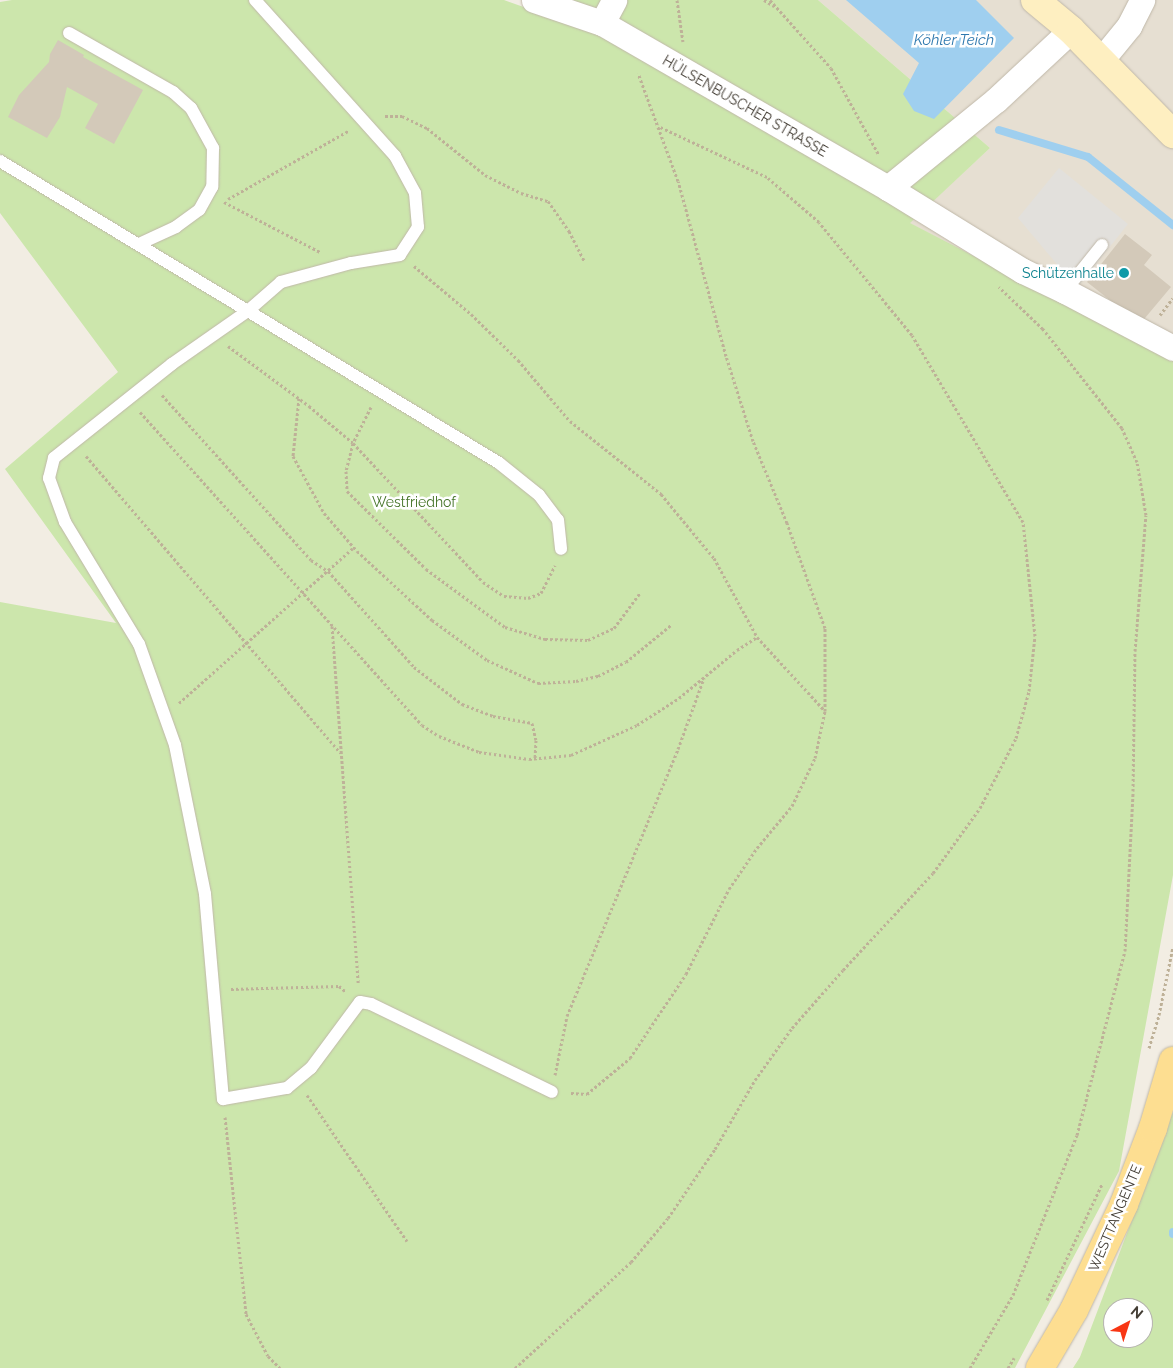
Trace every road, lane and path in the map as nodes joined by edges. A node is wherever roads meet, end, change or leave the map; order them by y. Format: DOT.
graph roads {
  1 [pos="255,0"];
  2 [pos="534,0"];
  3 [pos="614,0"];
  4 [pos="677,0"];
  5 [pos="764,0"];
  6 [pos="770,0"];
  7 [pos="1035,0"];
  8 [pos="1142,0"];
  9 [pos="782,12"];
  10 [pos="602,23"];
  11 [pos="1071,30"];
  12 [pos="69,33"];
  13 [pos="1102,59"];
  14 [pos="636,68"];
  15 [pos="688,72"];
  16 [pos="362,119"];
  17 [pos="658,126"];
  18 [pos="1173,134"];
  19 [pos="0,161"];
  20 [pos="888,188"];
  21 [pos="224,202"];
  22 [pos="199,210"];
  23 [pos="139,244"];
  24 [pos="1102,245"];
  25 [pos="400,255"];
  26 [pos="584,261"];
  27 [pos="343,265"];
  28 [pos="993,282"];
  29 [pos="1065,291"];
  30 [pos="249,310"];
  31 [pos="213,335"];
  32 [pos="1173,348"];
  33 [pos="150,382"];
  34 [pos="379,390"];
  35 [pos="299,398"];
  36 [pos="128,399"];
  37 [pos="74,442"];
  38 [pos="353,443"];
  39 [pos="354,547"];
  40 [pos="561,549"];
  41 [pos="328,571"];
  42 [pos="301,592"];
  43 [pos="640,593"];
  44 [pos="671,625"];
  45 [pos="332,626"];
  46 [pos="757,637"];
  47 [pos="247,643"];
  48 [pos="704,678"];
  49 [pos="826,711"];
  50 [pos="165,716"];
  51 [pos="341,753"];
  52 [pos="535,759"];
  53 [pos="1173,947"];
  54 [pos="214,989"];
  55 [pos="360,1002"];
  56 [pos="1148,1052"];
  57 [pos="1173,1061"];
  58 [pos="297,1080"];
  59 [pos="552,1092"];
  60 [pos="224,1099"];
  61 [pos="1103,1181"];
  62 [pos="408,1241"];
  63 [pos="1045,1304"];
  64 [pos="1018,1352"];
  65 [pos="280,1368"];
  66 [pos="515,1368"];
  67 [pos="970,1368"];
  68 [pos="1008,1368"];
  69 [pos="1040,1368"];
  1 -- 16 [label="lane"];
  2 -- 10 [label="street, HÜLSENBUSCHER STRASSE"];
  3 -- 10 [label="street"];
  4 -- 15 [label="path"];
  5 -- 9 [label="path"];
  6 -- 9 [label="path"];
  7 -- 11 [label="main road"];
  8 -- 13 [label="street"];
  9 -- 20 [label="path"];
  10 -- 15 [label="street, HÜLSENBUSCHER STRASSE"];
  11 -- 13 [label="main road"];
  11 -- 20 [label="street"];
  12 -- 22 [label="lane"];
  13 -- 18 [label="main road"];
  14 -- 17 [label="path"];
  15 -- 20 [label="street, HÜLSENBUSCHER STRASSE"];
  16 -- 21 [label="path"];
  16 -- 25 [label="lane"];
  16 -- 26 [label="path"];
  17 -- 49 [label="path"];
  17 -- 66 [label="path"];
  19 -- 23 [label="lane"];
  20 -- 29 [label="street, HÜLSENBUSCHER STRASSE"];
  21 -- 22 [label="path"];
  21 -- 27 [label="path"];
  22 -- 23 [label="lane"];
  23 -- 30 [label="lane"];
  24 -- 29 [label="lane"];
  25 -- 27 [label="lane"];
  25 -- 46 [label="path"];
  27 -- 30 [label="lane"];
  28 -- 67 [label="path"];
  29 -- 32 [label="street, HÜLSENBUSCHER STRASSE"];
  30 -- 31 [label="lane"];
  30 -- 34 [label="lane"];
  31 -- 33 [label="lane"];
  31 -- 35 [label="path"];
  33 -- 36 [label="lane"];
  33 -- 41 [label="path"];
  34 -- 38 [label="path"];
  34 -- 40 [label="lane"];
  35 -- 38 [label="path"];
  35 -- 39 [label="path"];
  36 -- 37 [label="lane"];
  36 -- 42 [label="path"];
  37 -- 47 [label="path"];
  37 -- 50 [label="lane"];
  38 -- 40 [label="path"];
  38 -- 43 [label="path"];
  39 -- 41 [label="path"];
  39 -- 44 [label="path"];
  41 -- 42 [label="path"];
  41 -- 52 [label="path"];
  42 -- 45 [label="path"];
  42 -- 47 [label="path"];
  45 -- 51 [label="path"];
  45 -- 52 [label="path"];
  46 -- 48 [label="path"];
  46 -- 49 [label="path"];
  47 -- 50 [label="path"];
  47 -- 51 [label="path"];
  48 -- 52 [label="path"];
  48 -- 59 [label="path"];
  49 -- 59 [label="path"];
  50 -- 54 [label="lane"];
  51 -- 55 [label="path"];
  53 -- 56 [label="path"];
  54 -- 55 [label="path"];
  54 -- 60 [label="lane"];
  55 -- 58 [label="lane"];
  55 -- 59 [label="lane"];
  57 -- 69 [label="main road, WESTTANGENTE"];
  58 -- 60 [label="lane"];
  58 -- 62 [label="path"];
  60 -- 65 [label="path"];
  61 -- 63 [label="path"];
  64 -- 68 [label="path"];
}
